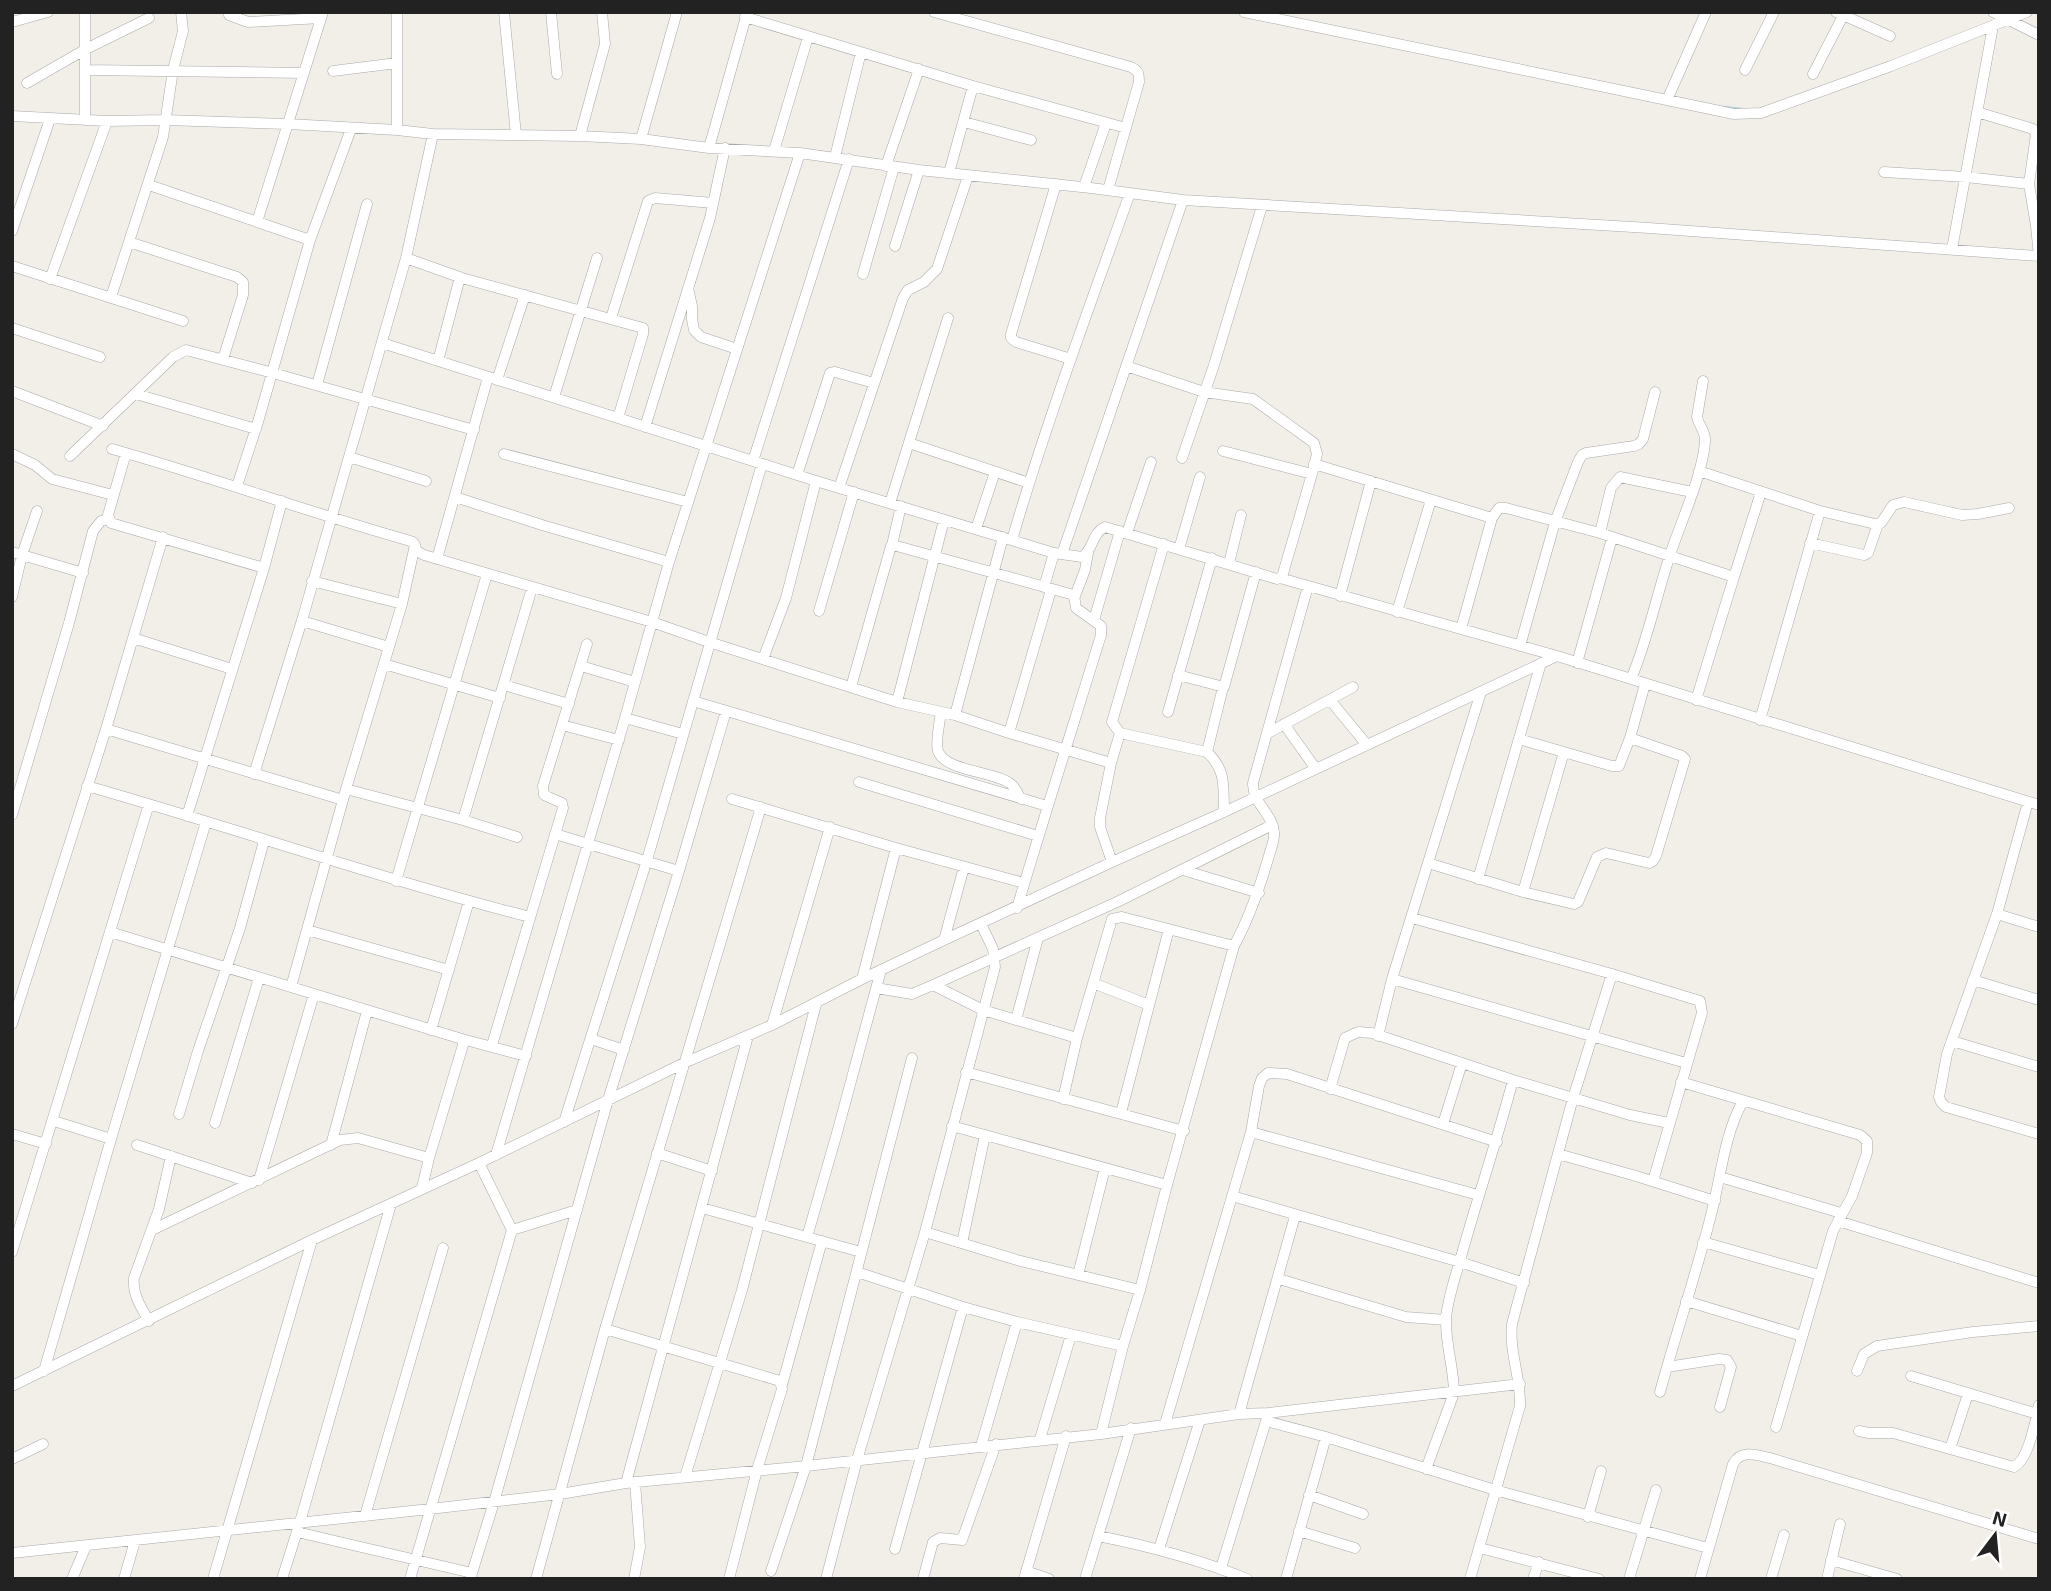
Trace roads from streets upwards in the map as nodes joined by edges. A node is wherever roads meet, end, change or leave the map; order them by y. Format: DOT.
graph roads {
  1 [pos="16,12"];
  2 [pos="48,12"];
  3 [pos="85,12"];
  4 [pos="181,12"];
  5 [pos="397,12"];
  6 [pos="504,12"];
  7 [pos="551,12"];
  8 [pos="602,12"];
  9 [pos="677,12"];
  10 [pos="934,12"];
  11 [pos="1244,12"];
  12 [pos="1706,12"];
  13 [pos="1774,12"];
  14 [pos="1993,12"];
  15 [pos="2027,12"];
  16 [pos="1841,13"];
  17 [pos="229,15"];
  18 [pos="322,15"];
  19 [pos="746,15"];
  20 [pos="149,18"];
  21 [pos="2007,19"];
  22 [pos="13,22"];
  23 [pos="1993,26"];
  24 [pos="2039,35"];
  25 [pos="1889,36"];
  26 [pos="808,37"];
  27 [pos="86,49"];
  28 [pos="861,52"];
  29 [pos="397,63"];
  30 [pos="919,69"];
  31 [pos="86,70"];
  32 [pos="173,70"];
  33 [pos="1745,70"];
  34 [pos="333,71"];
  35 [pos="303,73"];
  36 [pos="557,74"];
  37 [pos="1813,74"];
  38 [pos="27,83"];
  39 [pos="974,86"];
  40 [pos="1668,100"];
  41 [pos="1977,112"];
  42 [pos="12,116"];
  43 [pos="50,118"];
  44 [pos="85,120"];
  45 [pos="165,120"];
  46 [pos="107,121"];
  47 [pos="964,122"];
  48 [pos="1106,122"];
  49 [pos="288,124"];
  50 [pos="1126,128"];
  51 [pos="351,129"];
  52 [pos="397,130"];
  53 [pos="433,134"];
  54 [pos="516,135"];
  55 [pos="580,136"];
  56 [pos="641,139"];
  57 [pos="1031,140"];
  58 [pos="709,148"];
  59 [pos="724,148"];
  60 [pos="774,151"];
  61 [pos="800,153"];
  62 [pos="835,157"];
  63 [pos="849,159"];
  64 [pos="890,166"];
  65 [pos="919,170"];
  66 [pos="1884,172"];
  67 [pos="949,173"];
  68 [pos="968,176"];
  69 [pos="1966,177"];
  70 [pos="1056,184"];
  71 [pos="2029,184"];
  72 [pos="149,185"];
  73 [pos="1084,187"];
  74 [pos="1108,190"];
  75 [pos="1130,193"];
  76 [pos="1183,200"];
  77 [pos="713,203"];
  78 [pos="367,204"];
  79 [pos="1262,205"];
  80 [pos="257,222"];
  81 [pos="12,231"];
  82 [pos="310,240"];
  83 [pos="129,242"];
  84 [pos="895,246"];
  85 [pos="1952,249"];
  86 [pos="2039,256"];
  87 [pos="406,258"];
  88 [pos="597,258"];
  89 [pos="12,266"];
  90 [pos="863,274"];
  91 [pos="460,277"];
  92 [pos="50,279"];
  93 [pos="688,288"];
  94 [pos="525,295"];
  95 [pos="111,297"];
  96 [pos="581,310"];
  97 [pos="611,318"];
  98 [pos="948,318"];
  99 [pos="183,321"];
  100 [pos="12,328"];
  101 [pos="382,343"];
  102 [pos="737,349"];
  103 [pos="100,357"];
  104 [pos="223,359"];
  105 [pos="1071,359"];
  106 [pos="438,361"];
  107 [pos="1126,366"];
  108 [pos="273,373"];
  109 [pos="493,378"];
  110 [pos="1703,381"];
  111 [pos="874,383"];
  112 [pos="317,385"];
  113 [pos="12,391"];
  114 [pos="1204,392"];
  115 [pos="1655,392"];
  116 [pos="136,394"];
  117 [pos="554,397"];
  118 [pos="366,399"];
  119 [pos="618,418"];
  120 [pos="103,426"];
  121 [pos="645,427"];
  122 [pos="256,429"];
  123 [pos="474,430"];
  124 [pos="909,443"];
  125 [pos="706,446"];
  126 [pos="112,449"];
  127 [pos="1223,451"];
  128 [pos="126,453"];
  129 [pos="12,454"];
  130 [pos="504,454"];
  131 [pos="70,456"];
  132 [pos="349,457"];
  133 [pos="1182,458"];
  134 [pos="757,462"];
  135 [pos="1151,462"];
  136 [pos="1313,469"];
  137 [pos="1699,471"];
  138 [pos="995,472"];
  139 [pos="797,475"];
  140 [pos="1200,477"];
  141 [pos="426,481"];
  142 [pos="816,481"];
  143 [pos="1371,481"];
  144 [pos="1029,483"];
  145 [pos="237,486"];
  146 [pos="839,488"];
  147 [pos="854,492"];
  148 [pos="1692,492"];
  149 [pos="1761,492"];
  150 [pos="113,495"];
  151 [pos="454,497"];
  152 [pos="1432,500"];
  153 [pos="282,501"];
  154 [pos="688,502"];
  155 [pos="890,503"];
  156 [pos="901,506"];
  157 [pos="2009,508"];
  158 [pos="37,511"];
  159 [pos="1819,511"];
  160 [pos="1241,515"];
  161 [pos="331,518"];
  162 [pos="1492,518"];
  163 [pos="108,519"];
  164 [pos="944,520"];
  165 [pos="1555,522"];
  166 [pos="1878,524"];
  167 [pos="976,529"];
  168 [pos="1123,532"];
  169 [pos="1600,533"];
  170 [pos="163,537"];
  171 [pos="1612,538"];
  172 [pos="1007,539"];
  173 [pos="1810,543"];
  174 [pos="1164,544"];
  175 [pos="415,545"];
  176 [pos="892,545"];
  177 [pos="1179,549"];
  178 [pos="1088,553"];
  179 [pos="17,554"];
  180 [pos="1058,554"];
  181 [pos="934,556"];
  182 [pos="1669,557"];
  183 [pos="1212,558"];
  184 [pos="438,559"];
  185 [pos="669,562"];
  186 [pos="1229,564"];
  187 [pos="264,568"];
  188 [pos="994,572"];
  189 [pos="1256,572"];
  190 [pos="83,573"];
  191 [pos="487,574"];
  192 [pos="1734,577"];
  193 [pos="1280,579"];
  194 [pos="312,581"];
  195 [pos="1308,586"];
  196 [pos="532,588"];
  197 [pos="1048,588"];
  198 [pos="1075,596"];
  199 [pos="1340,596"];
  200 [pos="12,597"];
  201 [pos="402,604"];
  202 [pos="819,611"];
  203 [pos="1397,611"];
  204 [pos="1094,620"];
  205 [pos="302,621"];
  206 [pos="652,622"];
  207 [pos="1461,629"];
  208 [pos="133,638"];
  209 [pos="709,642"];
  210 [pos="587,645"];
  211 [pos="1520,646"];
  212 [pos="389,647"];
  213 [pos="1557,656"];
  214 [pos="763,659"];
  215 [pos="1542,663"];
  216 [pos="1577,663"];
  217 [pos="384,664"];
  218 [pos="581,666"];
  219 [pos="232,669"];
  220 [pos="1178,675"];
  221 [pos="1631,679"];
  222 [pos="635,682"];
  223 [pos="453,684"];
  224 [pos="1645,684"];
  225 [pos="503,685"];
  226 [pos="851,687"];
  227 [pos="1223,687"];
  228 [pos="1353,687"];
  229 [pos="1481,692"];
  230 [pos="500,698"];
  231 [pos="1330,700"];
  232 [pos="1696,700"];
  233 [pos="692,701"];
  234 [pos="897,702"];
  235 [pos="569,704"];
  236 [pos="726,711"];
  237 [pos="942,712"];
  238 [pos="1168,712"];
  239 [pos="955,715"];
  240 [pos="625,718"];
  241 [pos="1760,720"];
  242 [pos="1284,724"];
  243 [pos="562,725"];
  244 [pos="106,729"];
  245 [pos="1009,733"];
  246 [pos="1120,733"];
  247 [pos="1268,733"];
  248 [pos="683,734"];
  249 [pos="1630,738"];
  250 [pos="1519,739"];
  251 [pos="619,740"];
  252 [pos="1367,745"];
  253 [pos="1066,749"];
  254 [pos="1207,752"];
  255 [pos="1564,752"];
  256 [pos="206,758"];
  257 [pos="1111,763"];
  258 [pos="1315,769"];
  259 [pos="254,774"];
  260 [pos="859,782"];
  261 [pos="87,786"];
  262 [pos="345,794"];
  263 [pos="1254,797"];
  264 [pos="732,799"];
  265 [pos="1021,799"];
  266 [pos="149,804"];
  267 [pos="2034,804"];
  268 [pos="1047,806"];
  269 [pos="418,807"];
  270 [pos="761,807"];
  271 [pos="1224,813"];
  272 [pos="12,815"];
  273 [pos="187,816"];
  274 [pos="463,820"];
  275 [pos="206,822"];
  276 [pos="1272,825"];
  277 [pos="830,827"];
  278 [pos="555,834"];
  279 [pos="1038,836"];
  280 [pos="517,837"];
  281 [pos="264,841"];
  282 [pos="588,844"];
  283 [pos="896,848"];
  284 [pos="327,858"];
  285 [pos="647,860"];
  286 [pos="1112,862"];
  287 [pos="1428,863"];
  288 [pos="964,867"];
  289 [pos="1183,870"];
  290 [pos="680,871"];
  291 [pos="1478,878"];
  292 [pos="396,881"];
  293 [pos="1024,883"];
  294 [pos="1524,892"];
  295 [pos="1259,893"];
  296 [pos="469,901"];
  297 [pos="1017,908"];
  298 [pos="1997,914"];
  299 [pos="530,917"];
  300 [pos="1412,918"];
  301 [pos="981,924"];
  302 [pos="2039,927"];
  303 [pos="1170,929"];
  304 [pos="307,930"];
  305 [pos="110,932"];
  306 [pos="1038,938"];
  307 [pos="944,940"];
  308 [pos="1234,946"];
  309 [pos="169,950"];
  310 [pos="995,958"];
  311 [pos="226,968"];
  312 [pos="449,970"];
  313 [pos="881,970"];
  314 [pos="1612,974"];
  315 [pos="259,978"];
  316 [pos="862,979"];
  317 [pos="1392,979"];
  318 [pos="1973,979"];
  319 [pos="1093,983"];
  320 [pos="933,985"];
  321 [pos="291,987"];
  322 [pos="876,988"];
  323 [pos="314,993"];
  324 [pos="2039,1000"];
  325 [pos="816,1004"];
  326 [pos="1149,1005"];
  327 [pos="984,1010"];
  328 [pos="367,1011"];
  329 [pos="1016,1020"];
  330 [pos="12,1024"];
  331 [pos="772,1026"];
  332 [pos="431,1030"];
  333 [pos="748,1036"];
  334 [pos="1378,1036"];
  335 [pos="1592,1037"];
  336 [pos="591,1038"];
  337 [pos="1077,1038"];
  338 [pos="462,1039"];
  339 [pos="1952,1041"];
  340 [pos="492,1045"];
  341 [pos="624,1049"];
  342 [pos="526,1055"];
  343 [pos="912,1058"];
  344 [pos="684,1063"];
  345 [pos="1462,1063"];
  346 [pos="1686,1063"];
  347 [pos="2039,1067"];
  348 [pos="966,1072"];
  349 [pos="1513,1080"];
  350 [pos="1681,1082"];
  351 [pos="1330,1089"];
  352 [pos="1573,1098"];
  353 [pos="1063,1099"];
  354 [pos="608,1100"];
  355 [pos="1743,1101"];
  356 [pos="1121,1113"];
  357 [pos="179,1114"];
  358 [pos="54,1121"];
  359 [pos="564,1122"];
  360 [pos="215,1123"];
  361 [pos="1669,1123"];
  362 [pos="1443,1125"];
  363 [pos="952,1126"];
  364 [pos="1184,1131"];
  365 [pos="1251,1132"];
  366 [pos="12,1134"];
  367 [pos="2039,1134"];
  368 [pos="985,1135"];
  369 [pos="111,1139"];
  370 [pos="1497,1142"];
  371 [pos="46,1144"];
  372 [pos="137,1145"];
  373 [pos="331,1145"];
  374 [pos="657,1153"];
  375 [pos="1558,1154"];
  376 [pos="496,1155"];
  377 [pos="171,1156"];
  378 [pos="429,1158"];
  379 [pos="479,1163"];
  380 [pos="1105,1168"];
  381 [pos="712,1171"];
  382 [pos="1720,1177"];
  383 [pos="256,1181"];
  384 [pos="1653,1181"];
  385 [pos="1167,1185"];
  386 [pos="422,1188"];
  387 [pos="1479,1195"];
  388 [pos="1232,1196"];
  389 [pos="1714,1201"];
  390 [pos="391,1204"];
  391 [pos="702,1208"];
  392 [pos="577,1210"];
  393 [pos="1295,1216"];
  394 [pos="1840,1217"];
  395 [pos="759,1223"];
  396 [pos="152,1230"];
  397 [pos="512,1230"];
  398 [pos="925,1232"];
  399 [pos="807,1237"];
  400 [pos="312,1240"];
  401 [pos="822,1241"];
  402 [pos="1703,1242"];
  403 [pos="962,1243"];
  404 [pos="443,1248"];
  405 [pos="12,1252"];
  406 [pos="861,1252"];
  407 [pos="1460,1262"];
  408 [pos="857,1272"];
  409 [pos="1078,1275"];
  410 [pos="1820,1275"];
  411 [pos="1279,1279"];
  412 [pos="1524,1283"];
  413 [pos="2039,1283"];
  414 [pos="908,1289"];
  415 [pos="1140,1290"];
  416 [pos="1686,1301"];
  417 [pos="963,1307"];
  418 [pos="1446,1320"];
  419 [pos="149,1321"];
  420 [pos="1017,1322"];
  421 [pos="2039,1326"];
  422 [pos="606,1329"];
  423 [pos="1071,1335"];
  424 [pos="1802,1336"];
  425 [pos="663,1346"];
  426 [pos="1123,1346"];
  427 [pos="721,1363"];
  428 [pos="1667,1367"];
  429 [pos="44,1371"];
  430 [pos="1857,1371"];
  431 [pos="1911,1376"];
  432 [pos="1520,1384"];
  433 [pos="782,1385"];
  434 [pos="12,1386"];
  435 [pos="1660,1392"];
  436 [pos="1454,1393"];
  437 [pos="1968,1394"];
  438 [pos="1720,1407"];
  439 [pos="2038,1409"];
  440 [pos="1239,1414"];
  441 [pos="1267,1417"];
  442 [pos="1200,1419"];
  443 [pos="1166,1424"];
  444 [pos="1776,1427"];
  445 [pos="1131,1428"];
  446 [pos="1860,1431"];
  447 [pos="1101,1433"];
  448 [pos="1066,1436"];
  449 [pos="1326,1437"];
  450 [pos="1040,1439"];
  451 [pos="44,1444"];
  452 [pos="996,1444"];
  453 [pos="981,1446"];
  454 [pos="1950,1449"];
  455 [pos="922,1452"];
  456 [pos="12,1459"];
  457 [pos="857,1460"];
  458 [pos="806,1466"];
  459 [pos="1426,1469"];
  460 [pos="757,1470"];
  461 [pos="1601,1471"];
  462 [pos="685,1477"];
  463 [pos="631,1483"];
  464 [pos="1495,1490"];
  465 [pos="1656,1490"];
  466 [pos="560,1494"];
  467 [pos="1309,1495"];
  468 [pos="494,1502"];
  469 [pos="430,1510"];
  470 [pos="1363,1514"];
  471 [pos="365,1516"];
  472 [pos="1588,1517"];
  473 [pos="1840,1524"];
  474 [pos="299,1527"];
  475 [pos="228,1530"];
  476 [pos="1299,1531"];
  477 [pos="1643,1531"];
  478 [pos="1784,1535"];
  479 [pos="1098,1536"];
  480 [pos="2039,1539"];
  481 [pos="135,1541"];
  482 [pos="86,1546"];
  483 [pos="1355,1548"];
  484 [pos="1480,1548"];
  485 [pos="1708,1548"];
  486 [pos="895,1549"];
  487 [pos="1159,1549"];
  488 [pos="12,1553"];
  489 [pos="415,1558"];
  490 [pos="1831,1560"];
  491 [pos="1539,1562"];
  492 [pos="1221,1568"];
  493 [pos="771,1571"];
  494 [pos="1025,1575"];
  495 [pos="471,1576"];
  496 [pos="125,1578"];
  497 [pos="72,1579"];
  498 [pos="213,1579"];
  499 [pos="282,1579"];
  500 [pos="410,1579"];
  501 [pos="536,1579"];
  502 [pos="634,1579"];
  503 [pos="729,1579"];
  504 [pos="826,1579"];
  505 [pos="923,1579"];
  506 [pos="1049,1579"];
  507 [pos="1085,1579"];
  508 [pos="1247,1579"];
  509 [pos="1286,1579"];
  510 [pos="1470,1579"];
  511 [pos="1533,1579"];
  512 [pos="1599,1579"];
  513 [pos="1629,1579"];
  514 [pos="1700,1579"];
  515 [pos="1771,1579"];
  516 [pos="1827,1579"];
  517 [pos="1897,1579"];
  1 -- 22 [label="street"];
  2 -- 22 [label="street"];
  3 -- 27 [label="street"];
  4 -- 32 [label="street"];
  5 -- 29 [label="street"];
  6 -- 54 [label="street"];
  7 -- 36 [label="street"];
  8 -- 55 [label="street"];
  9 -- 56 [label="street"];
  10 -- 50 [label="street"];
  11 -- 40 [label="street"];
  12 -- 40 [label="street"];
  13 -- 33 [label="street"];
  14 -- 21 [label="street"];
  15 -- 21 [label="street"];
  16 -- 25 [label="street"];
  16 -- 37 [label="street"];
  17 -- 18 [label="street"];
  18 -- 35 [label="street"];
  19 -- 26 [label="street"];
  19 -- 58 [label="street"];
  20 -- 27 [label="street"];
  21 -- 23 [label="street"];
  21 -- 24 [label="street"];
  23 -- 40 [label="street"];
  23 -- 41 [label="street"];
  26 -- 28 [label="street"];
  26 -- 60 [label="street"];
  27 -- 31 [label="street"];
  27 -- 38 [label="street"];
  28 -- 30 [label="street"];
  28 -- 62 [label="street"];
  29 -- 34 [label="street"];
  29 -- 52 [label="street"];
  30 -- 39 [label="street"];
  30 -- 64 [label="street"];
  31 -- 32 [label="street"];
  31 -- 44 [label="street"];
  32 -- 35 [label="street"];
  32 -- 45 [label="street"];
  35 -- 49 [label="street"];
  39 -- 47 [label="street"];
  39 -- 48 [label="street"];
  41 -- 69 [label="street"];
  41 -- 71 [label="street"];
  42 -- 43 [label="street"];
  43 -- 44 [label="street"];
  43 -- 81 [label="street"];
  44 -- 46 [label="street"];
  45 -- 46 [label="street"];
  45 -- 49 [label="street"];
  45 -- 72 [label="street"];
  46 -- 92 [label="street"];
  47 -- 57 [label="street"];
  47 -- 67 [label="street"];
  48 -- 50 [label="street"];
  48 -- 73 [label="street"];
  49 -- 51 [label="street"];
  49 -- 80 [label="street"];
  50 -- 74 [label="street"];
  51 -- 52 [label="street"];
  51 -- 82 [label="street"];
  52 -- 53 [label="street"];
  53 -- 54 [label="street"];
  53 -- 87 [label="street"];
  54 -- 55 [label="street"];
  55 -- 56 [label="street"];
  56 -- 58 [label="street"];
  58 -- 59 [label="street"];
  59 -- 60 [label="street"];
  59 -- 77 [label="street"];
  60 -- 61 [label="street"];
  61 -- 62 [label="street"];
  61 -- 102 [label="street"];
  62 -- 63 [label="street"];
  63 -- 64 [label="street"];
  63 -- 134 [label="street"];
  64 -- 65 [label="street"];
  64 -- 90 [label="street"];
  65 -- 67 [label="street"];
  65 -- 84 [label="street"];
  66 -- 69 [label="street"];
  67 -- 68 [label="street"];
  68 -- 70 [label="street"];
  68 -- 111 [label="street"];
  69 -- 71 [label="street"];
  69 -- 85 [label="street"];
  70 -- 73 [label="street"];
  70 -- 105 [label="street"];
  71 -- 86 [label="street"];
  72 -- 80 [label="street"];
  72 -- 83 [label="street"];
  73 -- 74 [label="street"];
  74 -- 75 [label="street"];
  75 -- 76 [label="street"];
  75 -- 105 [label="street"];
  76 -- 79 [label="street"];
  76 -- 107 [label="street"];
  77 -- 93 [label="street"];
  77 -- 97 [label="street"];
  78 -- 112 [label="street"];
  79 -- 85 [label="street"];
  79 -- 114 [label="street"];
  80 -- 82 [label="street"];
  82 -- 108 [label="street"];
  83 -- 95 [label="street"];
  83 -- 104 [label="street"];
  85 -- 86 [label="street"];
  87 -- 91 [label="street"];
  87 -- 101 [label="street"];
  88 -- 96 [label="street"];
  89 -- 92 [label="street"];
  91 -- 94 [label="street"];
  91 -- 106 [label="street"];
  92 -- 95 [label="street"];
  93 -- 102 [label="street"];
  93 -- 121 [label="street"];
  94 -- 96 [label="street"];
  94 -- 109 [label="street"];
  95 -- 99 [label="street"];
  96 -- 97 [label="street"];
  96 -- 117 [label="street"];
  97 -- 119 [label="street"];
  98 -- 124 [label="street"];
  100 -- 103 [label="street"];
  101 -- 106 [label="street"];
  101 -- 118 [label="street"];
  102 -- 125 [label="street"];
  104 -- 108 [label="street"];
  104 -- 116 [label="street"];
  105 -- 144 [label="street"];
  106 -- 109 [label="street"];
  107 -- 114 [label="street"];
  107 -- 180 [label="street"];
  108 -- 112 [label="street"];
  108 -- 122 [label="street"];
  109 -- 117 [label="street"];
  109 -- 123 [label="street"];
  110 -- 137 [label="street"];
  111 -- 139 [label="street"];
  111 -- 146 [label="street"];
  112 -- 118 [label="street"];
  113 -- 120 [label="street"];
  114 -- 133 [label="street"];
  114 -- 136 [label="street"];
  115 -- 165 [label="street"];
  116 -- 120 [label="street"];
  116 -- 122 [label="street"];
  117 -- 119 [label="street"];
  118 -- 123 [label="street"];
  118 -- 132 [label="street"];
  119 -- 121 [label="street"];
  120 -- 131 [label="street"];
  121 -- 125 [label="street"];
  122 -- 145 [label="street"];
  123 -- 151 [label="street"];
  124 -- 138 [label="street"];
  124 -- 155 [label="street"];
  125 -- 134 [label="street"];
  125 -- 154 [label="street"];
  126 -- 128 [label="street"];
  127 -- 136 [label="street"];
  128 -- 145 [label="street"];
  128 -- 150 [label="street"];
  129 -- 150 [label="street"];
  130 -- 154 [label="street"];
  132 -- 141 [label="street"];
  132 -- 161 [label="street"];
  134 -- 139 [label="street"];
  134 -- 209 [label="street"];
  135 -- 168 [label="street"];
  136 -- 143 [label="street"];
  136 -- 193 [label="street"];
  137 -- 148 [label="street"];
  137 -- 149 [label="street"];
  138 -- 144 [label="street"];
  138 -- 167 [label="street"];
  139 -- 142 [label="street"];
  140 -- 177 [label="street"];
  142 -- 146 [label="street"];
  142 -- 214 [label="street"];
  143 -- 152 [label="street"];
  143 -- 199 [label="street"];
  144 -- 172 [label="street"];
  145 -- 153 [label="street"];
  146 -- 147 [label="street"];
  147 -- 155 [label="street"];
  147 -- 202 [label="street"];
  148 -- 169 [label="street"];
  148 -- 182 [label="street"];
  149 -- 159 [label="street"];
  149 -- 192 [label="street"];
  150 -- 163 [label="street"];
  151 -- 184 [label="street"];
  151 -- 185 [label="street"];
  152 -- 162 [label="street"];
  152 -- 203 [label="street"];
  153 -- 161 [label="street"];
  153 -- 187 [label="street"];
  154 -- 185 [label="street"];
  155 -- 156 [label="street"];
  156 -- 164 [label="street"];
  156 -- 176 [label="street"];
  157 -- 166 [label="street"];
  158 -- 179 [label="street"];
  159 -- 166 [label="street"];
  159 -- 173 [label="street"];
  160 -- 186 [label="street"];
  161 -- 175 [label="street"];
  161 -- 194 [label="street"];
  162 -- 165 [label="street"];
  162 -- 207 [label="street"];
  163 -- 170 [label="street"];
  163 -- 190 [label="street"];
  164 -- 167 [label="street"];
  164 -- 181 [label="street"];
  165 -- 169 [label="street"];
  165 -- 211 [label="street"];
  166 -- 173 [label="street"];
  167 -- 172 [label="street"];
  168 -- 174 [label="street"];
  168 -- 178 [label="street"];
  168 -- 204 [label="street"];
  169 -- 171 [label="street"];
  170 -- 187 [label="street"];
  170 -- 208 [label="street"];
  171 -- 182 [label="street"];
  171 -- 216 [label="street"];
  172 -- 180 [label="street"];
  172 -- 188 [label="street"];
  173 -- 241 [label="street"];
  174 -- 177 [label="street"];
  174 -- 246 [label="street"];
  175 -- 184 [label="street"];
  175 -- 201 [label="street"];
  176 -- 181 [label="street"];
  176 -- 226 [label="street"];
  177 -- 183 [label="street"];
  178 -- 180 [label="street"];
  178 -- 198 [label="street"];
  179 -- 190 [label="street"];
  179 -- 200 [label="street"];
  180 -- 197 [label="street"];
  181 -- 188 [label="street"];
  181 -- 234 [label="street"];
  182 -- 192 [label="street"];
  182 -- 221 [label="street"];
  183 -- 186 [label="street"];
  183 -- 220 [label="street"];
  184 -- 191 [label="street"];
  185 -- 206 [label="street"];
  186 -- 189 [label="street"];
  187 -- 219 [label="street"];
  188 -- 197 [label="street"];
  188 -- 239 [label="street"];
  189 -- 193 [label="street"];
  189 -- 227 [label="street"];
  190 -- 272 [label="street"];
  191 -- 196 [label="street"];
  191 -- 223 [label="street"];
  192 -- 232 [label="street"];
  193 -- 195 [label="street"];
  194 -- 201 [label="street"];
  194 -- 205 [label="street"];
  195 -- 199 [label="street"];
  195 -- 247 [label="street"];
  196 -- 206 [label="street"];
  196 -- 225 [label="street"];
  197 -- 198 [label="street"];
  197 -- 245 [label="street"];
  198 -- 204 [label="street"];
  199 -- 203 [label="street"];
  201 -- 212 [label="street"];
  203 -- 207 [label="street"];
  204 -- 253 [label="street"];
  205 -- 212 [label="street"];
  205 -- 259 [label="street"];
  206 -- 209 [label="street"];
  206 -- 222 [label="street"];
  207 -- 211 [label="street"];
  208 -- 219 [label="street"];
  208 -- 244 [label="street"];
  209 -- 214 [label="street"];
  209 -- 233 [label="street"];
  210 -- 218 [label="street"];
  211 -- 213 [label="street"];
  212 -- 217 [label="street"];
  213 -- 215 [label="street"];
  213 -- 216 [label="street"];
  214 -- 226 [label="street"];
  215 -- 229 [label="street"];
  215 -- 250 [label="street"];
  216 -- 221 [label="street"];
  217 -- 223 [label="street"];
  217 -- 262 [label="street"];
  218 -- 222 [label="street"];
  218 -- 235 [label="street"];
  219 -- 256 [label="street"];
  220 -- 227 [label="street"];
  220 -- 238 [label="street"];
  221 -- 224 [label="street"];
  222 -- 240 [label="street"];
  223 -- 230 [label="street"];
  223 -- 269 [label="street"];
  224 -- 232 [label="street"];
  224 -- 249 [label="street"];
  225 -- 230 [label="street"];
  225 -- 235 [label="street"];
  226 -- 234 [label="street"];
  227 -- 254 [label="street"];
  228 -- 231 [label="street"];
  229 -- 252 [label="street"];
  229 -- 287 [label="street"];
  230 -- 274 [label="street"];
  231 -- 242 [label="street"];
  231 -- 252 [label="street"];
  232 -- 241 [label="street"];
  233 -- 236 [label="street"];
  233 -- 248 [label="street"];
  234 -- 237 [label="street"];
  235 -- 243 [label="street"];
  236 -- 265 [label="street"];
  236 -- 290 [label="street"];
  237 -- 239 [label="street"];
  237 -- 265 [label="street"];
  239 -- 245 [label="street"];
  240 -- 248 [label="street"];
  240 -- 251 [label="street"];
  241 -- 267 [label="street"];
  242 -- 247 [label="street"];
  242 -- 258 [label="street"];
  243 -- 251 [label="street"];
  243 -- 278 [label="street"];
  244 -- 256 [label="street"];
  244 -- 261 [label="street"];
  245 -- 253 [label="street"];
  246 -- 254 [label="street"];
  246 -- 257 [label="street"];
  247 -- 263 [label="street"];
  248 -- 285 [label="street"];
  249 -- 255 [label="street"];
  249 -- 294 [label="street"];
  250 -- 255 [label="street"];
  250 -- 291 [label="street"];
  251 -- 282 [label="street"];
  252 -- 258 [label="street"];
  253 -- 257 [label="street"];
  253 -- 268 [label="street"];
  254 -- 271 [label="street"];
  255 -- 294 [label="street"];
  256 -- 259 [label="street"];
  256 -- 273 [label="street"];
  257 -- 286 [label="street"];
  258 -- 263 [label="street"];
  259 -- 262 [label="street"];
  260 -- 279 [label="street"];
  261 -- 266 [label="street"];
  261 -- 330 [label="street"];
  262 -- 269 [label="street"];
  262 -- 284 [label="street"];
  263 -- 271 [label="street"];
  263 -- 276 [label="street"];
  264 -- 270 [label="street"];
  265 -- 268 [label="street"];
  266 -- 273 [label="street"];
  266 -- 305 [label="street"];
  267 -- 298 [label="street"];
  268 -- 279 [label="street"];
  269 -- 274 [label="street"];
  269 -- 292 [label="street"];
  270 -- 277 [label="street"];
  270 -- 344 [label="street"];
  271 -- 286 [label="street"];
  273 -- 275 [label="street"];
  274 -- 280 [label="street"];
  275 -- 281 [label="street"];
  275 -- 309 [label="street"];
  276 -- 289 [label="street"];
  276 -- 295 [label="street"];
  277 -- 283 [label="street"];
  277 -- 331 [label="street"];
  278 -- 282 [label="street"];
  278 -- 299 [label="street"];
  279 -- 293 [label="street"];
  281 -- 284 [label="street"];
  281 -- 311 [label="street"];
  282 -- 285 [label="street"];
  282 -- 342 [label="street"];
  283 -- 288 [label="street"];
  283 -- 316 [label="street"];
  284 -- 292 [label="street"];
  284 -- 304 [label="street"];
  285 -- 290 [label="street"];
  285 -- 336 [label="street"];
  286 -- 297 [label="street"];
  287 -- 291 [label="street"];
  287 -- 300 [label="street"];
  288 -- 293 [label="street"];
  288 -- 307 [label="street"];
  289 -- 295 [label="street"];
  289 -- 306 [label="street"];
  290 -- 341 [label="street"];
  291 -- 294 [label="street"];
  292 -- 296 [label="street"];
  293 -- 297 [label="street"];
  295 -- 308 [label="street"];
  296 -- 299 [label="street"];
  296 -- 312 [label="street"];
  297 -- 301 [label="street"];
  298 -- 302 [label="street"];
  298 -- 318 [label="street"];
  299 -- 340 [label="street"];
  300 -- 314 [label="street"];
  300 -- 317 [label="street"];
  301 -- 307 [label="street"];
  301 -- 310 [label="street"];
  303 -- 308 [label="street"];
  303 -- 319 [label="street"];
  303 -- 326 [label="street"];
  304 -- 312 [label="street"];
  304 -- 321 [label="street"];
  305 -- 309 [label="street"];
  305 -- 358 [label="street"];
  306 -- 310 [label="street"];
  306 -- 329 [label="street"];
  307 -- 313 [label="street"];
  308 -- 364 [label="street"];
  309 -- 311 [label="street"];
  309 -- 369 [label="street"];
  310 -- 320 [label="street"];
  310 -- 327 [label="street"];
  311 -- 315 [label="street"];
  311 -- 357 [label="street"];
  312 -- 332 [label="street"];
  313 -- 316 [label="street"];
  313 -- 322 [label="street"];
  314 -- 335 [label="street"];
  314 -- 346 [label="street"];
  315 -- 321 [label="street"];
  315 -- 360 [label="street"];
  316 -- 325 [label="street"];
  317 -- 334 [label="street"];
  317 -- 335 [label="street"];
  318 -- 324 [label="street"];
  318 -- 339 [label="street"];
  319 -- 326 [label="street"];
  319 -- 337 [label="street"];
  320 -- 322 [label="street"];
  320 -- 327 [label="street"];
  321 -- 323 [label="street"];
  322 -- 399 [label="street"];
  323 -- 328 [label="street"];
  323 -- 383 [label="street"];
  325 -- 331 [label="street"];
  325 -- 395 [label="street"];
  326 -- 356 [label="street"];
  327 -- 329 [label="street"];
  327 -- 348 [label="street"];
  328 -- 332 [label="street"];
  328 -- 373 [label="street"];
  329 -- 337 [label="street"];
  331 -- 333 [label="street"];
  332 -- 338 [label="street"];
  333 -- 344 [label="street"];
  333 -- 381 [label="street"];
  334 -- 345 [label="street"];
  334 -- 351 [label="street"];
  335 -- 346 [label="street"];
  335 -- 352 [label="street"];
  336 -- 341 [label="street"];
  336 -- 359 [label="street"];
  337 -- 353 [label="street"];
  338 -- 340 [label="street"];
  338 -- 378 [label="street"];
  339 -- 347 [label="street"];
  339 -- 367 [label="street"];
  340 -- 342 [label="street"];
  341 -- 354 [label="street"];
  342 -- 376 [label="street"];
  343 -- 406 [label="street"];
  344 -- 354 [label="street"];
  344 -- 374 [label="street"];
  345 -- 349 [label="street"];
  345 -- 362 [label="street"];
  346 -- 350 [label="street"];
  348 -- 353 [label="street"];
  348 -- 363 [label="street"];
  349 -- 352 [label="street"];
  349 -- 370 [label="street"];
  350 -- 355 [label="street"];
  350 -- 361 [label="street"];
  351 -- 362 [label="street"];
  351 -- 365 [label="street"];
  352 -- 361 [label="street"];
  352 -- 375 [label="street"];
  353 -- 356 [label="street"];
  354 -- 359 [label="street"];
  354 -- 392 [label="street"];
  355 -- 382 [label="street"];
  355 -- 394 [label="street"];
  356 -- 364 [label="street"];
  358 -- 369 [label="street"];
  358 -- 371 [label="street"];
  359 -- 376 [label="street"];
  361 -- 384 [label="street"];
  362 -- 370 [label="street"];
  363 -- 368 [label="street"];
  363 -- 398 [label="street"];
  364 -- 385 [label="street"];
  365 -- 387 [label="street"];
  365 -- 388 [label="street"];
  366 -- 371 [label="street"];
  368 -- 380 [label="street"];
  368 -- 403 [label="street"];
  369 -- 429 [label="street"];
  370 -- 387 [label="street"];
  371 -- 405 [label="street"];
  372 -- 377 [label="street"];
  373 -- 378 [label="street"];
  373 -- 383 [label="street"];
  374 -- 381 [label="street"];
  374 -- 422 [label="street"];
  375 -- 384 [label="street"];
  375 -- 412 [label="street"];
  376 -- 379 [label="street"];
  377 -- 383 [label="street"];
  377 -- 396 [label="street"];
  378 -- 386 [label="street"];
  379 -- 386 [label="street"];
  379 -- 397 [label="street"];
  380 -- 385 [label="street"];
  380 -- 409 [label="street"];
  381 -- 391 [label="street"];
  382 -- 389 [label="street"];
  382 -- 394 [label="street"];
  383 -- 396 [label="street"];
  384 -- 389 [label="street"];
  385 -- 415 [label="street"];
  386 -- 390 [label="street"];
  387 -- 407 [label="street"];
  388 -- 393 [label="street"];
  388 -- 443 [label="street"];
  389 -- 402 [label="street"];
  390 -- 400 [label="street"];
  390 -- 474 [label="street"];
  391 -- 395 [label="street"];
  391 -- 425 [label="street"];
  392 -- 397 [label="street"];
  392 -- 468 [label="street"];
  393 -- 407 [label="street"];
  393 -- 411 [label="street"];
  394 -- 410 [label="street"];
  394 -- 413 [label="street"];
  395 -- 399 [label="street"];
  395 -- 427 [label="street"];
  396 -- 419 [label="street"];
  397 -- 469 [label="street"];
  398 -- 403 [label="street"];
  398 -- 414 [label="street"];
  399 -- 401 [label="street"];
  400 -- 419 [label="street"];
  400 -- 475 [label="street"];
  401 -- 406 [label="street"];
  401 -- 433 [label="street"];
  402 -- 410 [label="street"];
  402 -- 416 [label="street"];
  403 -- 409 [label="street"];
  404 -- 471 [label="street"];
  406 -- 408 [label="street"];
  407 -- 412 [label="street"];
  407 -- 418 [label="street"];
  408 -- 414 [label="street"];
  408 -- 458 [label="street"];
  409 -- 415 [label="street"];
  410 -- 424 [label="street"];
  411 -- 418 [label="street"];
  411 -- 440 [label="street"];
  412 -- 432 [label="street"];
  414 -- 417 [label="street"];
  414 -- 457 [label="street"];
  415 -- 426 [label="street"];
  416 -- 424 [label="street"];
  416 -- 428 [label="street"];
  417 -- 420 [label="street"];
  417 -- 455 [label="street"];
  418 -- 436 [label="street"];
  419 -- 429 [label="street"];
  420 -- 423 [label="street"];
  420 -- 453 [label="street"];
  421 -- 430 [label="street"];
  422 -- 425 [label="street"];
  422 -- 466 [label="street"];
  423 -- 426 [label="street"];
  423 -- 450 [label="street"];
  424 -- 444 [label="street"];
  425 -- 427 [label="street"];
  425 -- 463 [label="street"];
  426 -- 447 [label="street"];
  427 -- 433 [label="street"];
  427 -- 462 [label="street"];
  428 -- 435 [label="street"];
  428 -- 438 [label="street"];
  429 -- 434 [label="street"];
  431 -- 437 [label="street"];
  432 -- 436 [label="street"];
  432 -- 464 [label="street"];
  433 -- 460 [label="street"];
  436 -- 441 [label="street"];
  436 -- 459 [label="street"];
  437 -- 439 [label="street"];
  437 -- 454 [label="street"];
  439 -- 454 [label="street"];
  440 -- 441 [label="street"];
  440 -- 442 [label="street"];
  441 -- 449 [label="street"];
  441 -- 492 [label="street"];
  442 -- 443 [label="street"];
  442 -- 487 [label="street"];
  443 -- 445 [label="street"];
  445 -- 447 [label="street"];
  445 -- 479 [label="street"];
  446 -- 454 [label="street"];
  447 -- 448 [label="street"];
  448 -- 450 [label="street"];
  448 -- 494 [label="street"];
  449 -- 459 [label="street"];
  449 -- 467 [label="street"];
  450 -- 452 [label="street"];
  451 -- 456 [label="street"];
  452 -- 453 [label="street"];
  452 -- 505 [label="street"];
  453 -- 455 [label="street"];
  455 -- 457 [label="street"];
  455 -- 486 [label="street"];
  457 -- 458 [label="street"];
  457 -- 504 [label="street"];
  458 -- 460 [label="street"];
  458 -- 493 [label="street"];
  459 -- 464 [label="street"];
  460 -- 462 [label="street"];
  460 -- 503 [label="street"];
  461 -- 472 [label="street"];
  462 -- 463 [label="street"];
  463 -- 466 [label="street"];
  463 -- 502 [label="street"];
  464 -- 472 [label="street"];
  464 -- 484 [label="street"];
  465 -- 477 [label="street"];
  466 -- 468 [label="street"];
  466 -- 501 [label="street"];
  467 -- 470 [label="street"];
  467 -- 476 [label="street"];
  468 -- 469 [label="street"];
  468 -- 495 [label="street"];
  469 -- 471 [label="street"];
  469 -- 489 [label="street"];
  471 -- 474 [label="street"];
  472 -- 477 [label="street"];
  473 -- 490 [label="street"];
  474 -- 475 [label="street"];
  474 -- 489 [label="street"];
  474 -- 499 [label="street"];
  475 -- 481 [label="street"];
  475 -- 498 [label="street"];
  476 -- 483 [label="street"];
  476 -- 509 [label="street"];
  477 -- 485 [label="street"];
  477 -- 513 [label="street"];
  478 -- 515 [label="street"];
  479 -- 487 [label="street"];
  479 -- 507 [label="street"];
  480 -- 485 [label="street"];
  481 -- 482 [label="street"];
  481 -- 496 [label="street"];
  482 -- 488 [label="street"];
  482 -- 497 [label="street"];
  484 -- 491 [label="street"];
  484 -- 510 [label="street"];
  485 -- 514 [label="street"];
  487 -- 492 [label="street"];
  489 -- 495 [label="street"];
  489 -- 500 [label="street"];
  490 -- 516 [label="street"];
  490 -- 517 [label="street"];
  491 -- 511 [label="street"];
  491 -- 512 [label="street"];
  492 -- 508 [label="street"];
  494 -- 506 [label="street"];
}
